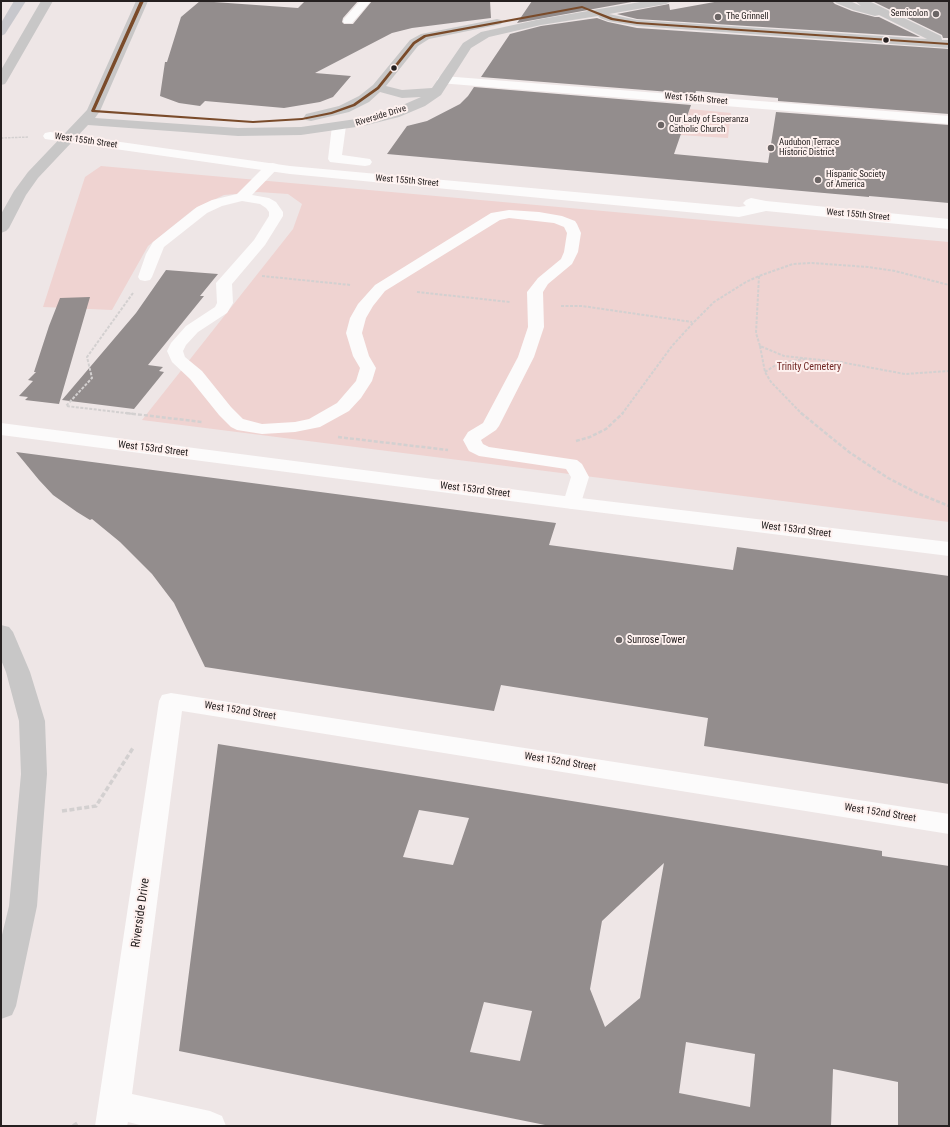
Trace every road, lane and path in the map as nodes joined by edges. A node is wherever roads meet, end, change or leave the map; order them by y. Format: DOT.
graph roads {
  1 [pos="20,1"];
  2 [pos="47,1"];
  3 [pos="142,1"];
  4 [pos="366,1"];
  5 [pos="616,1"];
  6 [pos="666,1"];
  7 [pos="840,1"];
  8 [pos="861,1"];
  9 [pos="582,7"];
  10 [pos="596,13"];
  11 [pos="886,15"];
  12 [pos="348,21"];
  13 [pos="1,32"];
  14 [pos="414,43"];
  15 [pos="457,44"];
  16 [pos="949,44"];
  17 [pos="443,80"];
  18 [pos="1,81"];
  19 [pos="378,88"];
  20 [pos="436,92"];
  21 [pos="89,116"];
  22 [pos="949,120"];
  23 [pos="339,126"];
  24 [pos="50,136"];
  25 [pos="1,138"];
  26 [pos="378,163"];
  27 [pos="272,167"];
  28 [pos="660,191"];
  29 [pos="242,197"];
  30 [pos="766,206"];
  31 [pos="949,224"];
  32 [pos="1,228"];
  33 [pos="233,273"];
  34 [pos="759,276"];
  35 [pos="145,277"];
  36 [pos="949,285"];
  37 [pos="380,288"];
  38 [pos="535,304"];
  39 [pos="693,322"];
  40 [pos="760,346"];
  41 [pos="813,358"];
  42 [pos="949,371"];
  43 [pos="765,372"];
  44 [pos="75,407"];
  45 [pos="1,429"];
  46 [pos="575,441"];
  47 [pos="572,503"];
  48 [pos="949,506"];
  49 [pos="949,549"];
  50 [pos="1,632"];
  51 [pos="171,700"];
  52 [pos="134,746"];
  53 [pos="31,817"];
  54 [pos="949,824"];
  55 [pos="1,1006"];
  56 [pos="113,1116"];
  57 [pos="210,1126"];
  1 -- 13 [label="highway"];
  2 -- 18 [label="main road"];
  3 -- 21 [label="main road"];
  4 -- 12 [label="lane"];
  5 -- 9 [label="main road, Riverside Drive"];
  6 -- 10 [label="main road, Riverside Drive"];
  7 -- 11 [label="main road"];
  8 -- 11 [label="main road"];
  9 -- 10 [label="main road"];
  9 -- 14 [label="main road, Riverside Drive"];
  10 -- 15 [label="main road, Riverside Drive"];
  10 -- 16 [label="main road"];
  11 -- 16 [label="main road"];
  14 -- 15 [label="main road"];
  14 -- 19 [label="main road, Riverside Drive"];
  15 -- 17 [label="main road, Riverside Drive"];
  17 -- 20 [label="main road, Riverside Drive"];
  17 -- 22 [label="street, West 156th Street"];
  19 -- 20 [label="main road"];
  19 -- 21 [label="main road, Riverside Drive"];
  20 -- 23 [label="main road, Riverside Drive"];
  21 -- 23 [label="main road, Riverside Drive"];
  21 -- 32 [label="main road"];
  23 -- 26 [label="street, West 155th Street"];
  24 -- 25 [label="path"];
  24 -- 27 [label="street, West 155th Street"];
  27 -- 29 [label="lane"];
  27 -- 30 [label="street, West 155th Street"];
  28 -- 30 [label="street, West 155th Street"];
  29 -- 33 [label="lane"];
  29 -- 35 [label="lane"];
  30 -- 31 [label="street, West 155th Street"];
  33 -- 37 [label="path"];
  33 -- 37 [label="lane"];
  34 -- 36 [label="path"];
  34 -- 39 [label="path"];
  34 -- 40 [label="path"];
  35 -- 44 [label="path"];
  37 -- 38 [label="path"];
  37 -- 38 [label="lane"];
  38 -- 39 [label="path"];
  38 -- 47 [label="lane"];
  39 -- 46 [label="path"];
  40 -- 41 [label="path"];
  40 -- 43 [label="path"];
  41 -- 42 [label="path"];
  41 -- 43 [label="path"];
  43 -- 48 [label="path"];
  45 -- 47 [label="street, West 153rd Street"];
  47 -- 49 [label="street, West 153rd Street"];
  50 -- 53 [label="main road"];
  51 -- 54 [label="street, West 152nd Street"];
  51 -- 56 [label="street, Riverside Drive"];
  52 -- 53 [label="path"];
  53 -- 55 [label="main road"];
  56 -- 57 [label="street"];
}
